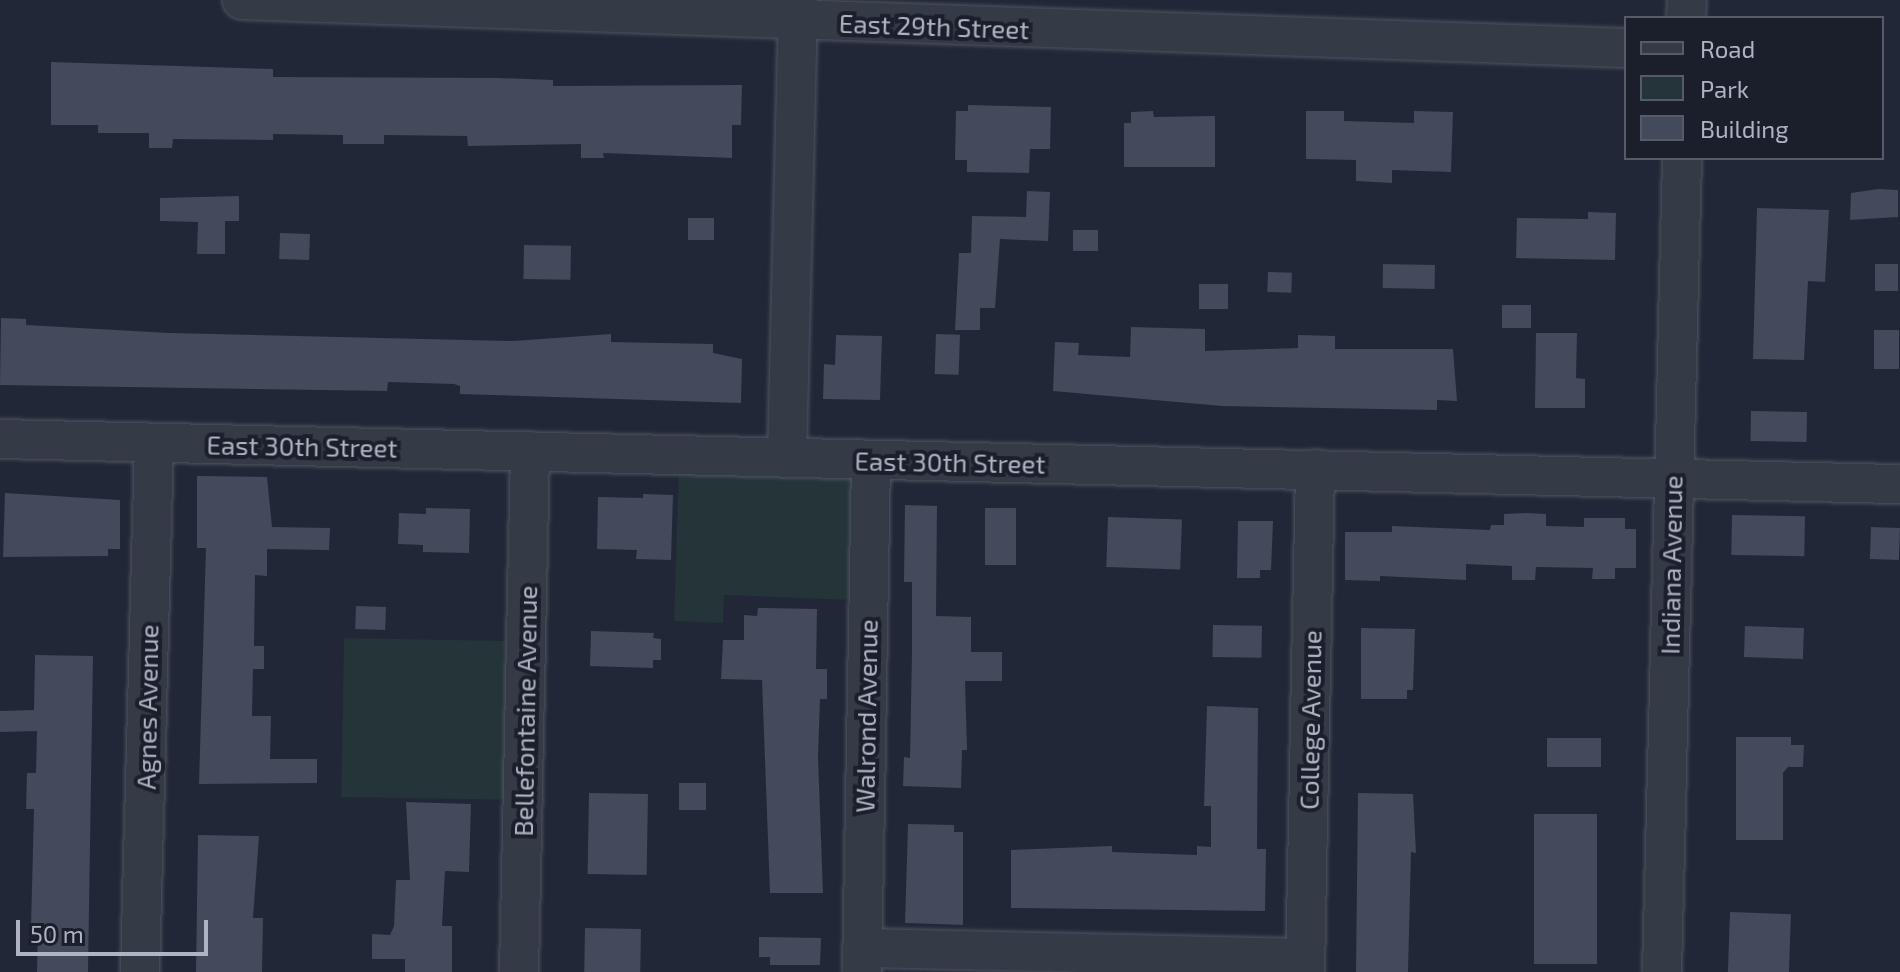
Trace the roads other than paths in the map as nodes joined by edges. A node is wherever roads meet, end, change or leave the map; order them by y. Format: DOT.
graph roads {
  1 [pos="242,0"];
  2 [pos="797,10"];
  3 [pos="1624,48"];
  4 [pos="1682,160"];
  5 [pos="0,439"];
  6 [pos="154,443"];
  7 [pos="530,451"];
  8 [pos="787,457"];
  9 [pos="871,460"];
  10 [pos="1315,469"];
  11 [pos="1672,480"];
  12 [pos="1900,484"];
  13 [pos="862,960"];
  14 [pos="1305,965"];
  15 [pos="140,972"];
  16 [pos="519,972"];
  17 [pos="1662,972"];
  1 -- 2 [label="street, East 29th Street"];
  2 -- 3 [label="street, East 29th Street"];
  2 -- 8 [label="street"];
  4 -- 11 [label="street, Indiana Avenue"];
  5 -- 6 [label="street, East 30th Street"];
  6 -- 7 [label="street, East 30th Street"];
  6 -- 15 [label="street, Agnes Avenue"];
  7 -- 8 [label="street, East 30th Street"];
  7 -- 16 [label="street, Bellefontaine Avenue"];
  8 -- 9 [label="street, East 30th Street"];
  9 -- 10 [label="street, East 30th Street"];
  9 -- 13 [label="street, Walrond Avenue"];
  10 -- 11 [label="street, East 30th Street"];
  10 -- 14 [label="street, College Avenue"];
  11 -- 12 [label="street, East 30th Street"];
  11 -- 17 [label="street, Indiana Avenue"];
  13 -- 14 [label="street"];
}
